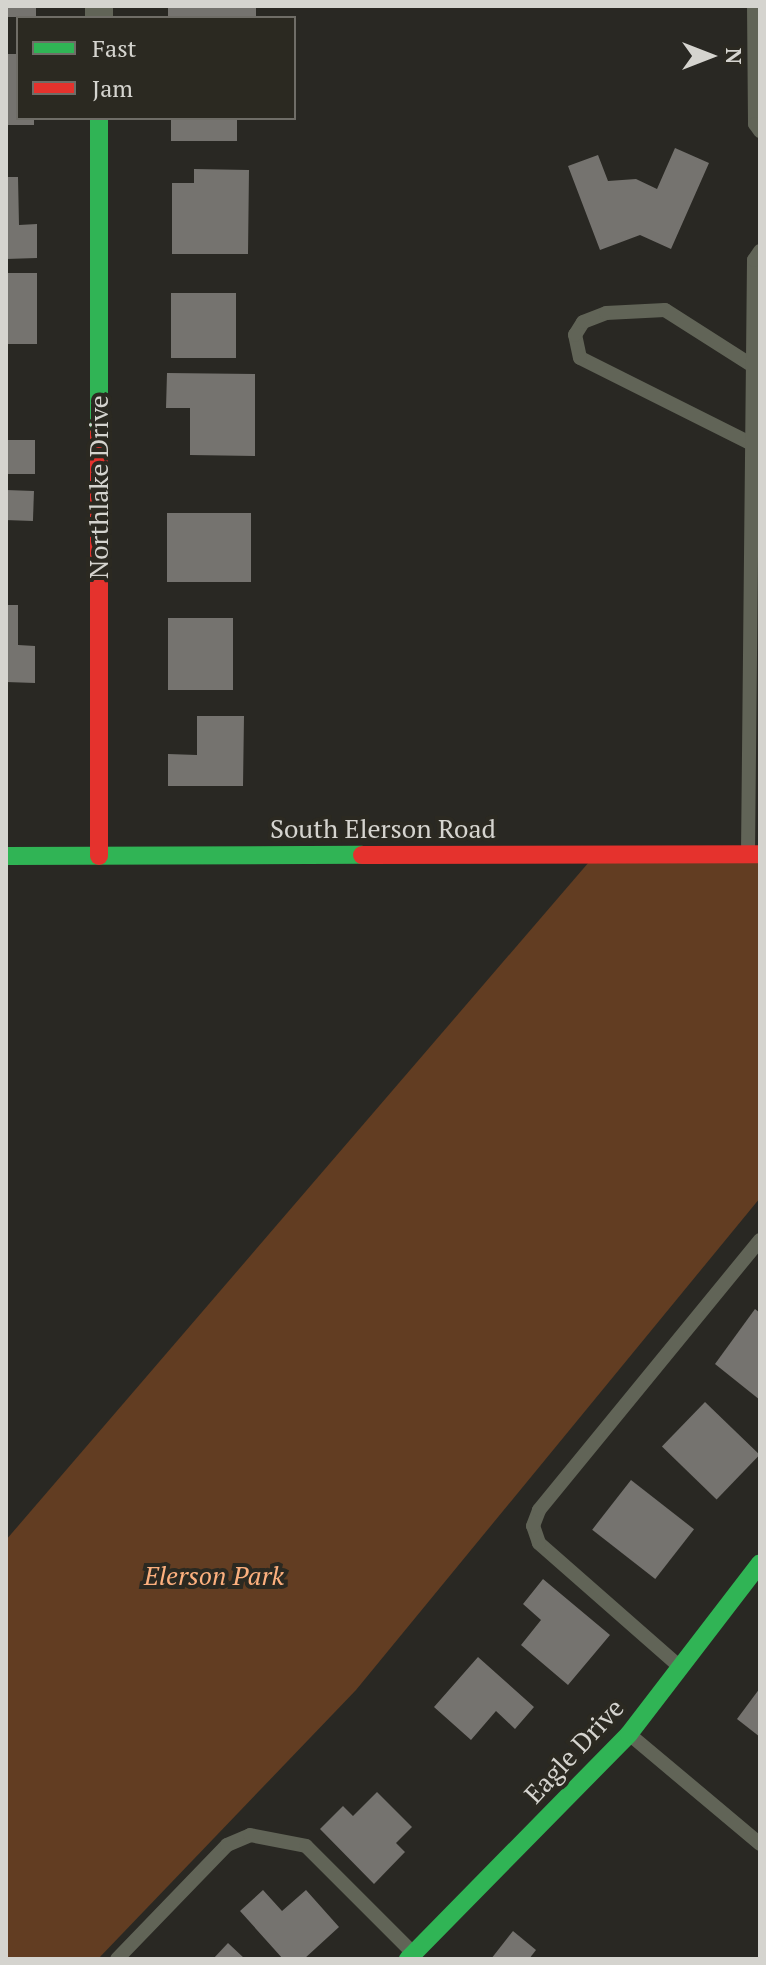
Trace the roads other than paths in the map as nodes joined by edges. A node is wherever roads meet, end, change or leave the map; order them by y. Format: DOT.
graph roads {
  1 [pos="754,6"];
  2 [pos="99,120"];
  3 [pos="760,131"];
  4 [pos="760,251"];
  5 [pos="753,366"];
  6 [pos="752,444"];
  7 [pos="754,854"];
  8 [pos="6,856"];
  9 [pos="99,856"];
  10 [pos="760,1240"];
  11 [pos="760,1563"];
  12 [pos="681,1668"];
  13 [pos="629,1734"];
  14 [pos="760,1844"];
  15 [pos="410,1956"];
  16 [pos="117,1959"];
  1 -- 3 [label="lane"];
  2 -- 9 [label="street, Northlake Drive"];
  4 -- 5 [label="lane"];
  5 -- 6 [label="lane"];
  5 -- 6 [label="lane"];
  6 -- 7 [label="lane"];
  7 -- 9 [label="street, South Elerson Road"];
  8 -- 9 [label="street, South Elerson Road"];
  10 -- 12 [label="lane"];
  11 -- 12 [label="street, Eagle Drive"];
  12 -- 13 [label="street, Eagle Drive"];
  13 -- 14 [label="lane"];
  13 -- 15 [label="street, Eagle Drive"];
  15 -- 16 [label="lane"];
}
